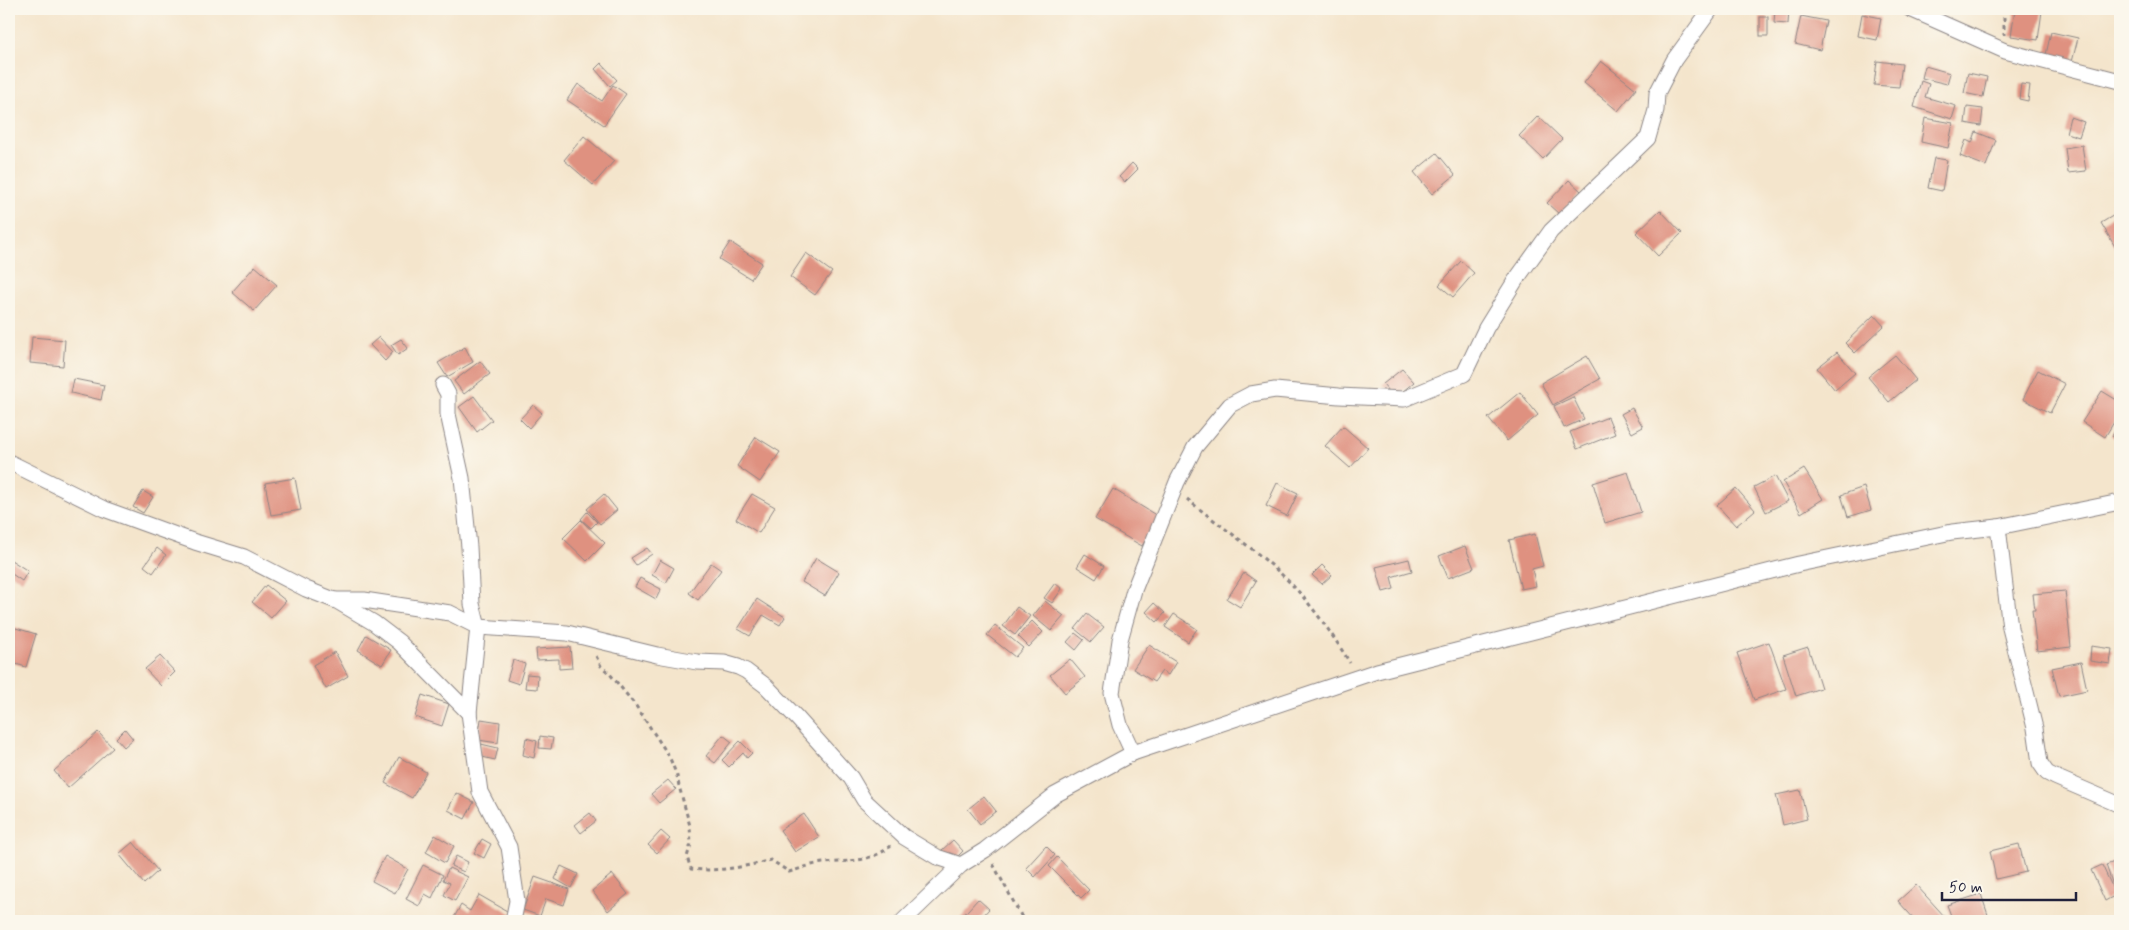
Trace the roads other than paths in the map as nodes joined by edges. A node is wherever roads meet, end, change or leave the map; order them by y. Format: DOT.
graph roads {
  1 [pos="1711,9"];
  2 [pos="1910,9"];
  3 [pos="2120,81"];
  4 [pos="443,385"];
  5 [pos="9,462"];
  6 [pos="2120,502"];
  7 [pos="1998,527"];
  8 [pos="334,600"];
  9 [pos="478,626"];
  10 [pos="469,713"];
  11 [pos="1133,753"];
  12 [pos="2120,805"];
  13 [pos="961,865"];
  14 [pos="513,921"];
  15 [pos="903,921"];
  1 -- 11 [label="street"];
  2 -- 3 [label="street"];
  4 -- 9 [label="street"];
  5 -- 8 [label="street"];
  6 -- 7 [label="street"];
  7 -- 11 [label="street"];
  7 -- 12 [label="street"];
  8 -- 9 [label="street"];
  8 -- 10 [label="street"];
  9 -- 10 [label="street"];
  9 -- 13 [label="street"];
  10 -- 14 [label="street"];
  11 -- 13 [label="street"];
  13 -- 15 [label="street"];
}
